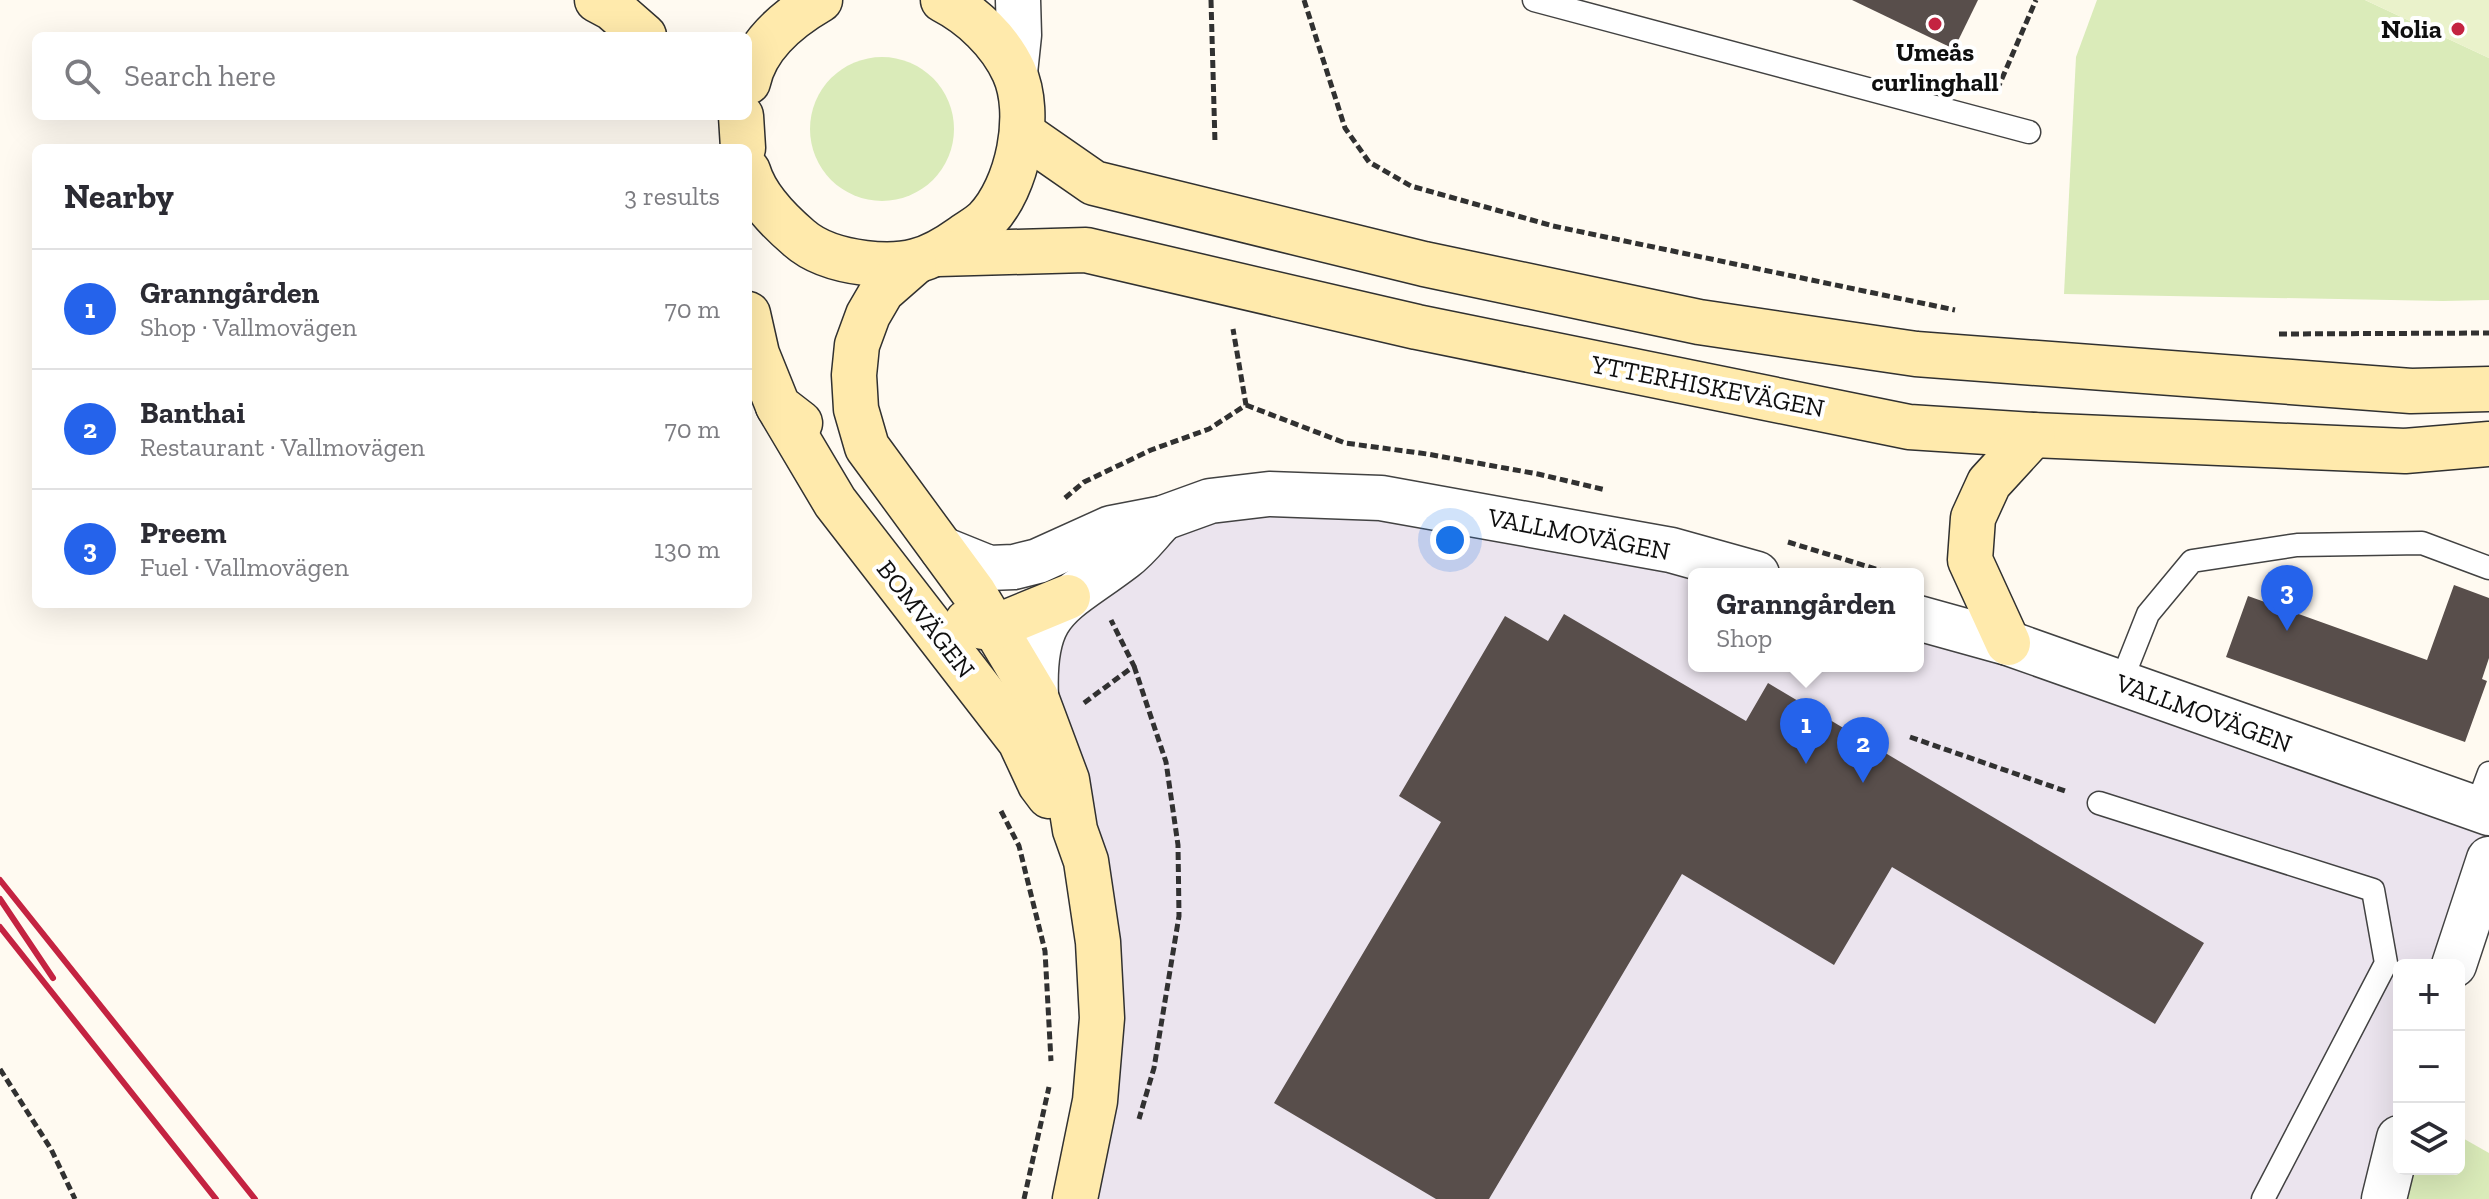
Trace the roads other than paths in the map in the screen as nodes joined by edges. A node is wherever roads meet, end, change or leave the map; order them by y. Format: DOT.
graph roads {
  1 [pos="597,0"];
  2 [pos="820,0"];
  3 [pos="943,0"];
  4 [pos="1018,0"];
  5 [pos="1534,0"];
  6 [pos="639,32"];
  7 [pos="752,71"];
  8 [pos="1015,73"];
  9 [pos="746,120"];
  10 [pos="2029,132"];
  11 [pos="1022,133"];
  12 [pos="744,142"];
  13 [pos="752,160"];
  14 [pos="926,259"];
  15 [pos="752,332"];
  16 [pos="2489,389"];
  17 [pos="778,406"];
  18 [pos="2033,435"];
  19 [pos="2489,444"];
  20 [pos="1163,518"];
  21 [pos="942,549"];
  22 [pos="1038,561"];
  23 [pos="1736,568"];
  24 [pos="2489,568"];
  25 [pos="1068,597"];
  26 [pos="1924,620"];
  27 [pos="988,623"];
  28 [pos="2008,643"];
  29 [pos="2121,682"];
  30 [pos="1020,709"];
  31 [pos="2485,798"];
  32 [pos="2099,803"];
  33 [pos="2489,859"];
  34 [pos="2456,959"];
  35 [pos="2392,967"];
  36 [pos="2393,1162"];
  37 [pos="1075,1199"];
  38 [pos="2263,1199"];
  39 [pos="2384,1199"];
  1 -- 6 [label="main road"];
  2 -- 7 [label="main road"];
  3 -- 8 [label="main road"];
  4 -- 8 [label="street"];
  5 -- 10 [label="lane"];
  8 -- 11 [label="main road, BOMVÄGEN"];
  9 -- 12 [label="main road"];
  11 -- 14 [label="main road, BOMVÄGEN"];
  11 -- 16 [label="main road"];
  13 -- 14 [label="main road, YTTERHISKEVÄGEN"];
  14 -- 18 [label="main road, YTTERHISKEVÄGEN"];
  14 -- 21 [label="main road, BOMVÄGEN"];
  15 -- 17 [label="main road, BOMVÄGEN"];
  17 -- 27 [label="main road, BOMVÄGEN"];
  17 -- 30 [label="main road, BOMVÄGEN"];
  18 -- 19 [label="main road, YTTERHISKEVÄGEN"];
  18 -- 28 [label="main road"];
  20 -- 22 [label="street, VALLMOVÄGEN"];
  20 -- 23 [label="street, VALLMOVÄGEN"];
  20 -- 25 [label="street, VALLMOVÄGEN"];
  21 -- 22 [label="street, VALLMOVÄGEN"];
  21 -- 27 [label="main road, BOMVÄGEN"];
  22 -- 27 [label="street, VALLMOVÄGEN"];
  24 -- 29 [label="lane"];
  25 -- 27 [label="main road, BOMVÄGEN"];
  25 -- 30 [label="street, VALLMOVÄGEN"];
  26 -- 28 [label="street, VALLMOVÄGEN"];
  27 -- 30 [label="main road, BOMVÄGEN"];
  28 -- 29 [label="street, VALLMOVÄGEN"];
  29 -- 31 [label="street, VALLMOVÄGEN"];
  30 -- 37 [label="main road, BOMVÄGEN"];
  32 -- 35 [label="lane"];
  33 -- 34 [label="street"];
  35 -- 38 [label="lane"];
  36 -- 39 [label="street"];
}
